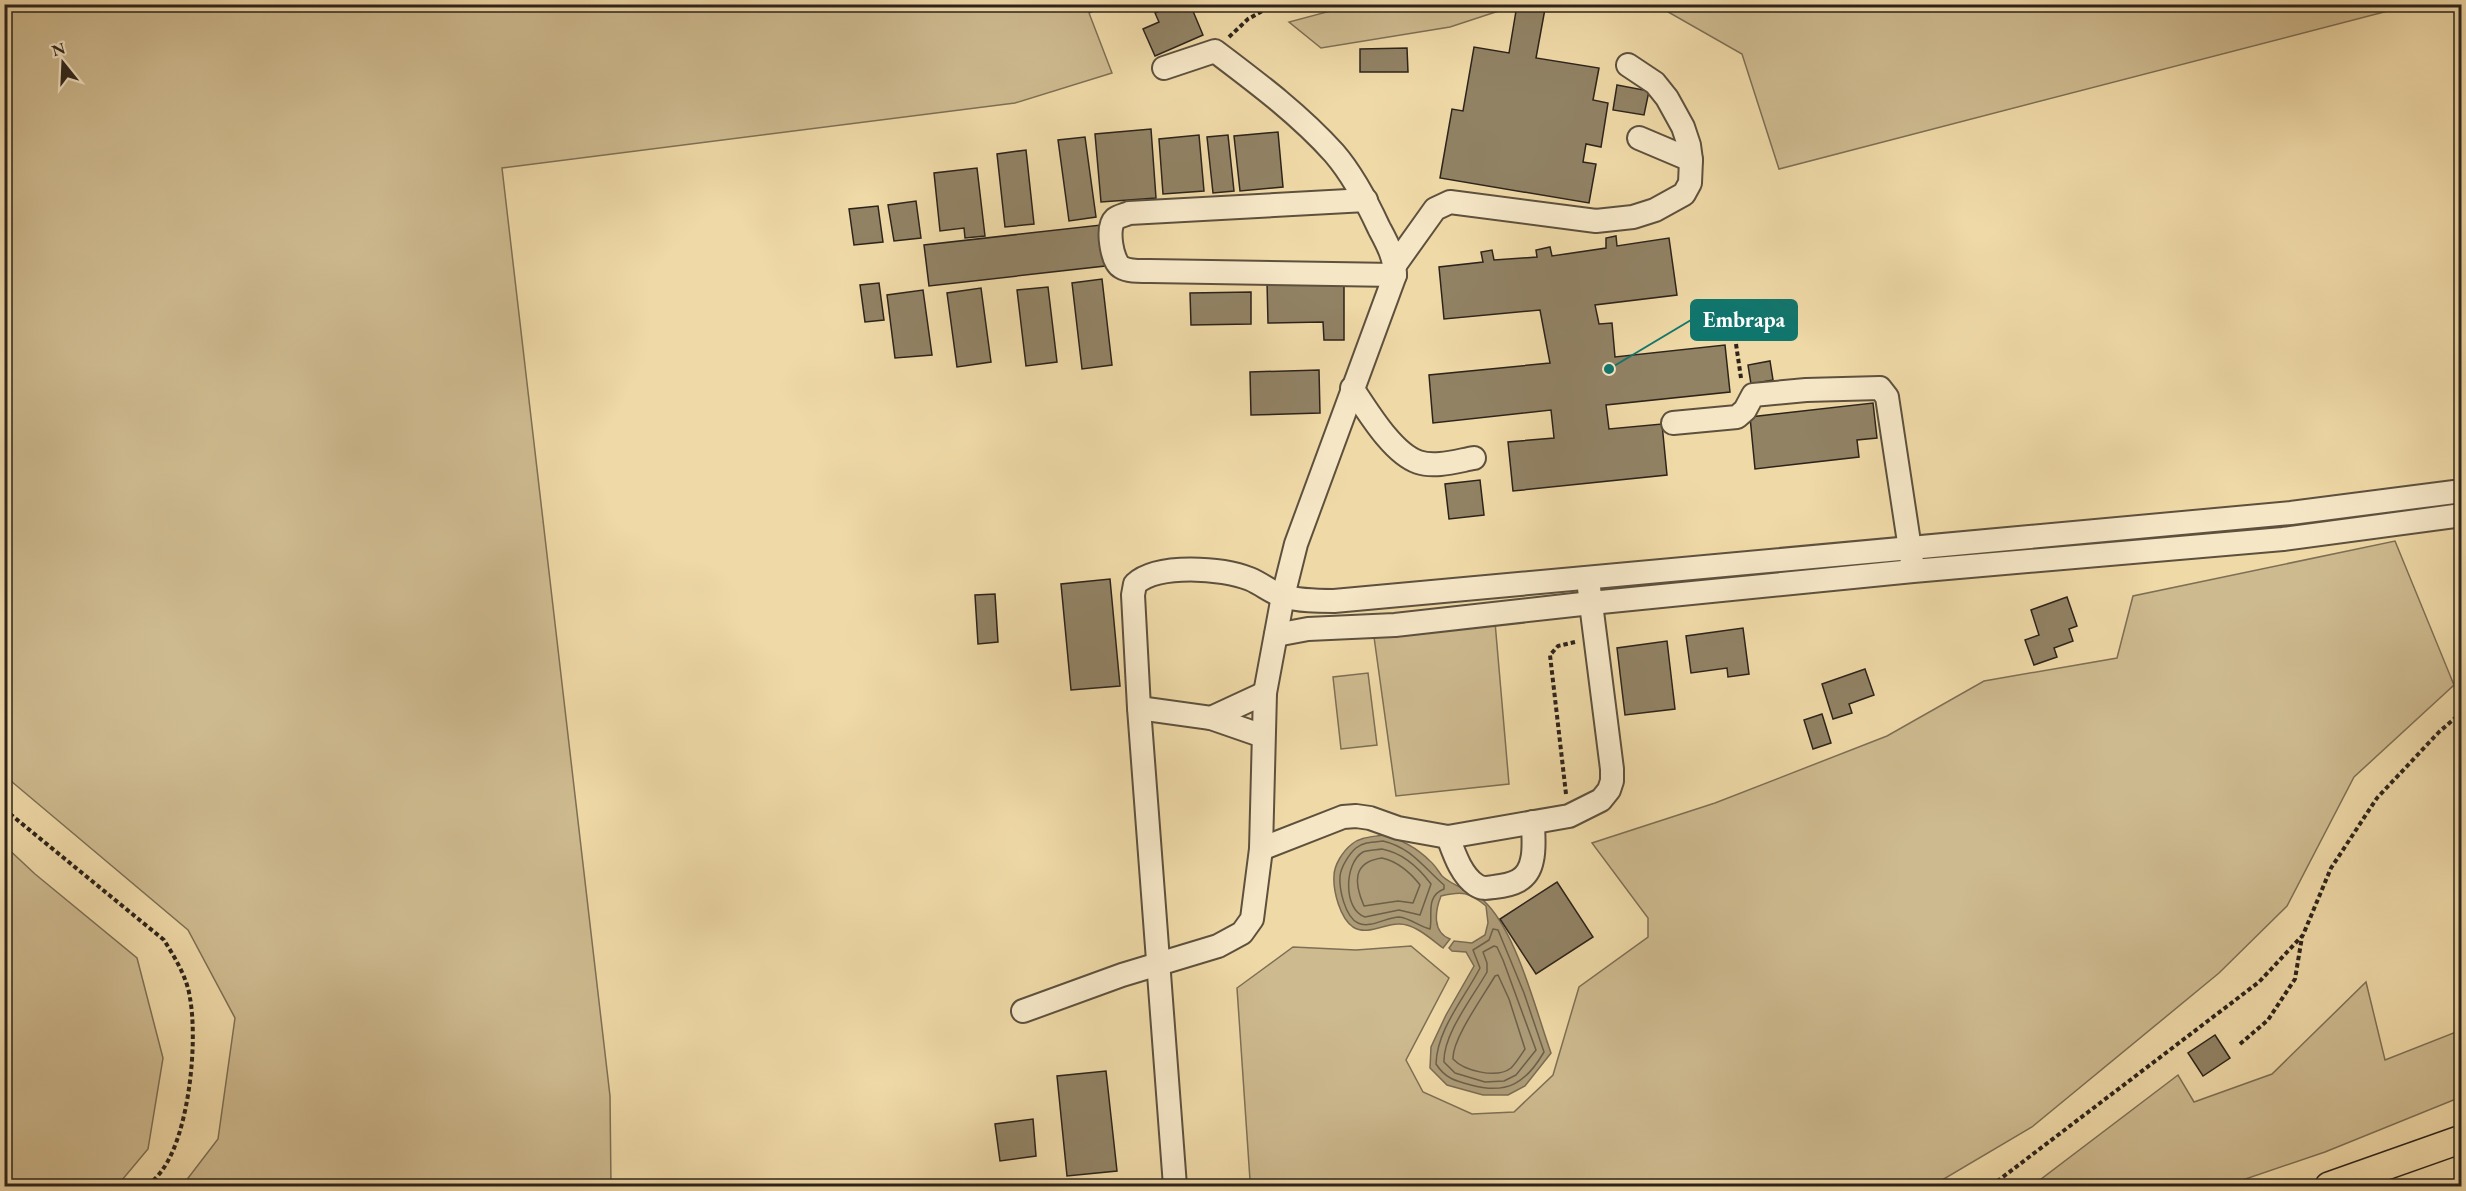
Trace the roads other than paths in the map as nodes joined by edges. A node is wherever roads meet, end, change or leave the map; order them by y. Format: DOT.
graph roads {
  1 [pos="1628,65"];
  2 [pos="1164,68"];
  3 [pos="1639,138"];
  4 [pos="1691,160"];
  5 [pos="1366,200"];
  6 [pos="1395,270"];
  7 [pos="1352,388"];
  8 [pos="1673,423"];
  9 [pos="1474,458"];
  10 [pos="2462,491"];
  11 [pos="2462,515"];
  12 [pos="1910,546"];
  13 [pos="1741,562"];
  14 [pos="1913,571"];
  15 [pos="1587,578"];
  16 [pos="1743,588"];
  17 [pos="1283,596"];
  18 [pos="1334,601"];
  19 [pos="1591,603"];
  20 [pos="1335,628"];
  21 [pos="1276,635"];
  22 [pos="1265,693"];
  23 [pos="1139,708"];
  24 [pos="1211,718"];
  25 [pos="1263,736"];
  26 [pos="1533,822"];
  27 [pos="1448,837"];
  28 [pos="1261,849"];
  29 [pos="1158,966"];
  30 [pos="1023,1011"];
  31 [pos="2462,1139"];
  32 [pos="1175,1186"];
  33 [pos="2329,1186"];
  1 -- 4 [label="lane"];
  2 -- 5 [label="lane"];
  3 -- 4 [label="lane"];
  4 -- 6 [label="lane"];
  5 -- 6 [label="lane"];
  5 -- 6 [label="lane"];
  6 -- 7 [label="lane"];
  7 -- 9 [label="lane"];
  7 -- 17 [label="lane"];
  8 -- 12 [label="lane"];
  10 -- 12 [label="lane"];
  11 -- 14 [label="lane"];
  12 -- 13 [label="lane"];
  12 -- 14 [label="lane"];
  13 -- 15 [label="lane"];
  13 -- 16 [label="lane"];
  14 -- 16 [label="lane"];
  15 -- 18 [label="lane"];
  15 -- 19 [label="lane"];
  16 -- 19 [label="lane"];
  17 -- 18 [label="lane"];
  17 -- 21 [label="lane"];
  17 -- 23 [label="lane"];
  18 -- 20 [label="lane"];
  19 -- 20 [label="lane"];
  19 -- 26 [label="lane"];
  20 -- 21 [label="lane"];
  21 -- 22 [label="lane"];
  22 -- 24 [label="lane"];
  22 -- 25 [label="lane"];
  23 -- 24 [label="lane"];
  23 -- 29 [label="lane"];
  24 -- 25 [label="lane"];
  25 -- 28 [label="lane"];
  26 -- 27 [label="lane"];
  26 -- 27 [label="lane"];
  27 -- 28 [label="lane"];
  28 -- 29 [label="lane"];
  29 -- 30 [label="lane"];
  29 -- 32 [label="lane"];
  31 -- 33 [label="main road"];
}
